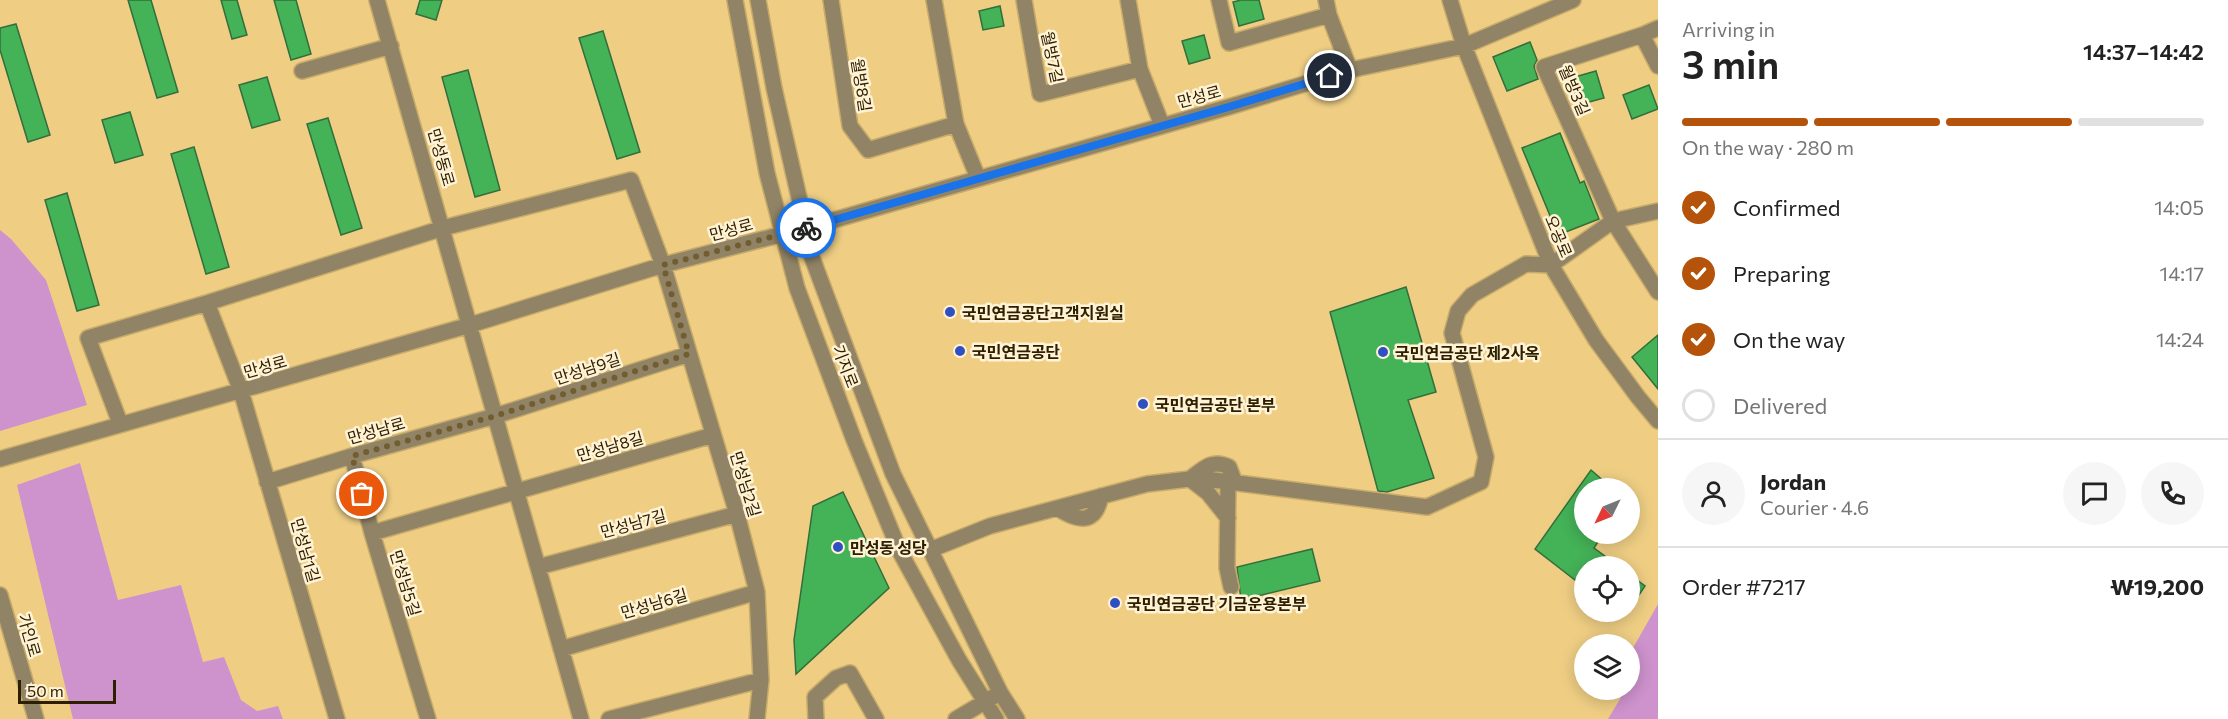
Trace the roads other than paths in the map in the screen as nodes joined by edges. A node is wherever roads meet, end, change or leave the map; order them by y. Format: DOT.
graph roads {
  1 [pos="377,0"];
  2 [pos="735,0"];
  3 [pos="758,0"];
  4 [pos="831,0"];
  5 [pos="934,0"];
  6 [pos="1024,0"];
  7 [pos="1128,0"];
  8 [pos="1219,0"];
  9 [pos="1450,0"];
  10 [pos="1573,0"];
  11 [pos="1328,8"];
  12 [pos="1658,28"];
  13 [pos="1642,35"];
  14 [pos="391,46"];
  15 [pos="1464,46"];
  16 [pos="1658,66"];
  17 [pos="1140,69"];
  18 [pos="1350,70"];
  19 [pos="302,71"];
  20 [pos="956,124"];
  21 [pos="1162,125"];
  22 [pos="978,178"];
  23 [pos="1658,211"];
  24 [pos="1613,221"];
  25 [pos="443,228"];
  26 [pos="806,228"];
  27 [pos="782,234"];
  28 [pos="663,265"];
  29 [pos="1551,265"];
  30 [pos="1658,292"];
  31 [pos="207,303"];
  32 [pos="470,325"];
  33 [pos="689,354"];
  34 [pos="241,392"];
  35 [pos="495,416"];
  36 [pos="1658,421"];
  37 [pos="120,423"];
  38 [pos="713,435"];
  39 [pos="352,456"];
  40 [pos="0,459"];
  41 [pos="1190,479"];
  42 [pos="267,482"];
  43 [pos="1232,482"];
  44 [pos="517,492"];
  45 [pos="737,514"];
  46 [pos="1228,518"];
  47 [pos="372,533"];
  48 [pos="930,550"];
  49 [pos="538,567"];
  50 [pos="1231,587"];
  51 [pos="757,592"];
  52 [pos="0,595"];
  53 [pos="561,649"];
  54 [pos="761,680"];
  55 [pos="1000,692"];
  56 [pos="985,701"];
  57 [pos="36,719"];
  58 [pos="337,719"];
  59 [pos="428,719"];
  60 [pos="581,719"];
  61 [pos="609,719"];
  62 [pos="758,719"];
  63 [pos="816,719"];
  64 [pos="876,719"];
  65 [pos="956,719"];
  66 [pos="996,719"];
  67 [pos="1017,719"];
  1 -- 14 [label="street, 만성동로"];
  2 -- 27 [label="street, 기지로"];
  3 -- 26 [label="street, 기지로"];
  4 -- 20 [label="street, 월방8길"];
  5 -- 20 [label="street"];
  6 -- 17 [label="street, 월방7길"];
  7 -- 17 [label="street"];
  8 -- 11 [label="street"];
  9 -- 15 [label="street, 오공로"];
  10 -- 15 [label="street, 만성로"];
  11 -- 18 [label="street"];
  12 -- 13 [label="street, 월방3길"];
  13 -- 16 [label="street"];
  13 -- 24 [label="street, 월방3길"];
  14 -- 19 [label="street"];
  14 -- 25 [label="street, 만성동로"];
  15 -- 18 [label="street, 만성로"];
  15 -- 29 [label="street, 오공로"];
  17 -- 21 [label="street"];
  18 -- 21 [label="street, 만성로"];
  20 -- 22 [label="street"];
  21 -- 22 [label="street, 만성로"];
  22 -- 26 [label="street, 만성로"];
  23 -- 24 [label="street"];
  24 -- 29 [label="street"];
  24 -- 30 [label="street, 월방3길"];
  25 -- 28 [label="street, 만성남2길"];
  25 -- 31 [label="street"];
  25 -- 32 [label="street, 만성동로"];
  26 -- 27 [label="street, 만성로"];
  26 -- 48 [label="street, 기지로"];
  27 -- 28 [label="street, 만성로"];
  27 -- 56 [label="street, 기지로"];
  28 -- 32 [label="street, 만성로"];
  28 -- 33 [label="street, 만성남2길"];
  29 -- 36 [label="street, 오공로"];
  29 -- 43 [label="street"];
  31 -- 34 [label="street, 만성남1길"];
  31 -- 37 [label="street"];
  32 -- 34 [label="street, 만성로"];
  32 -- 35 [label="street"];
  33 -- 35 [label="street, 만성남9길"];
  33 -- 38 [label="street, 만성남2길"];
  34 -- 37 [label="street, 만성로"];
  34 -- 42 [label="street, 만성남1길"];
  35 -- 39 [label="street, 만성남로"];
  35 -- 44 [label="street"];
  37 -- 40 [label="street, 만성로"];
  38 -- 44 [label="street, 만성남8길"];
  38 -- 45 [label="street, 만성남2길"];
  39 -- 42 [label="street, 만성남로"];
  39 -- 47 [label="street, 만성남5길"];
  41 -- 43 [label="street"];
  41 -- 46 [label="street"];
  41 -- 48 [label="street"];
  42 -- 58 [label="street, 만성남1길"];
  43 -- 46 [label="street"];
  44 -- 47 [label="street"];
  44 -- 49 [label="street"];
  45 -- 49 [label="street, 만성남7길"];
  45 -- 51 [label="street, 만성남2길"];
  46 -- 50 [label="street"];
  47 -- 59 [label="street, 만성남5길"];
  48 -- 55 [label="street, 기지로"];
  49 -- 53 [label="street"];
  51 -- 53 [label="street, 만성남6길"];
  51 -- 54 [label="street, 만성남2길"];
  52 -- 57 [label="street, 가인로"];
  53 -- 60 [label="street"];
  54 -- 61 [label="street"];
  54 -- 62 [label="street, 만성남2길"];
  55 -- 56 [label="street"];
  55 -- 67 [label="street, 기지로"];
  56 -- 65 [label="street"];
  56 -- 66 [label="street, 기지로"];
  63 -- 64 [label="street"];
}
